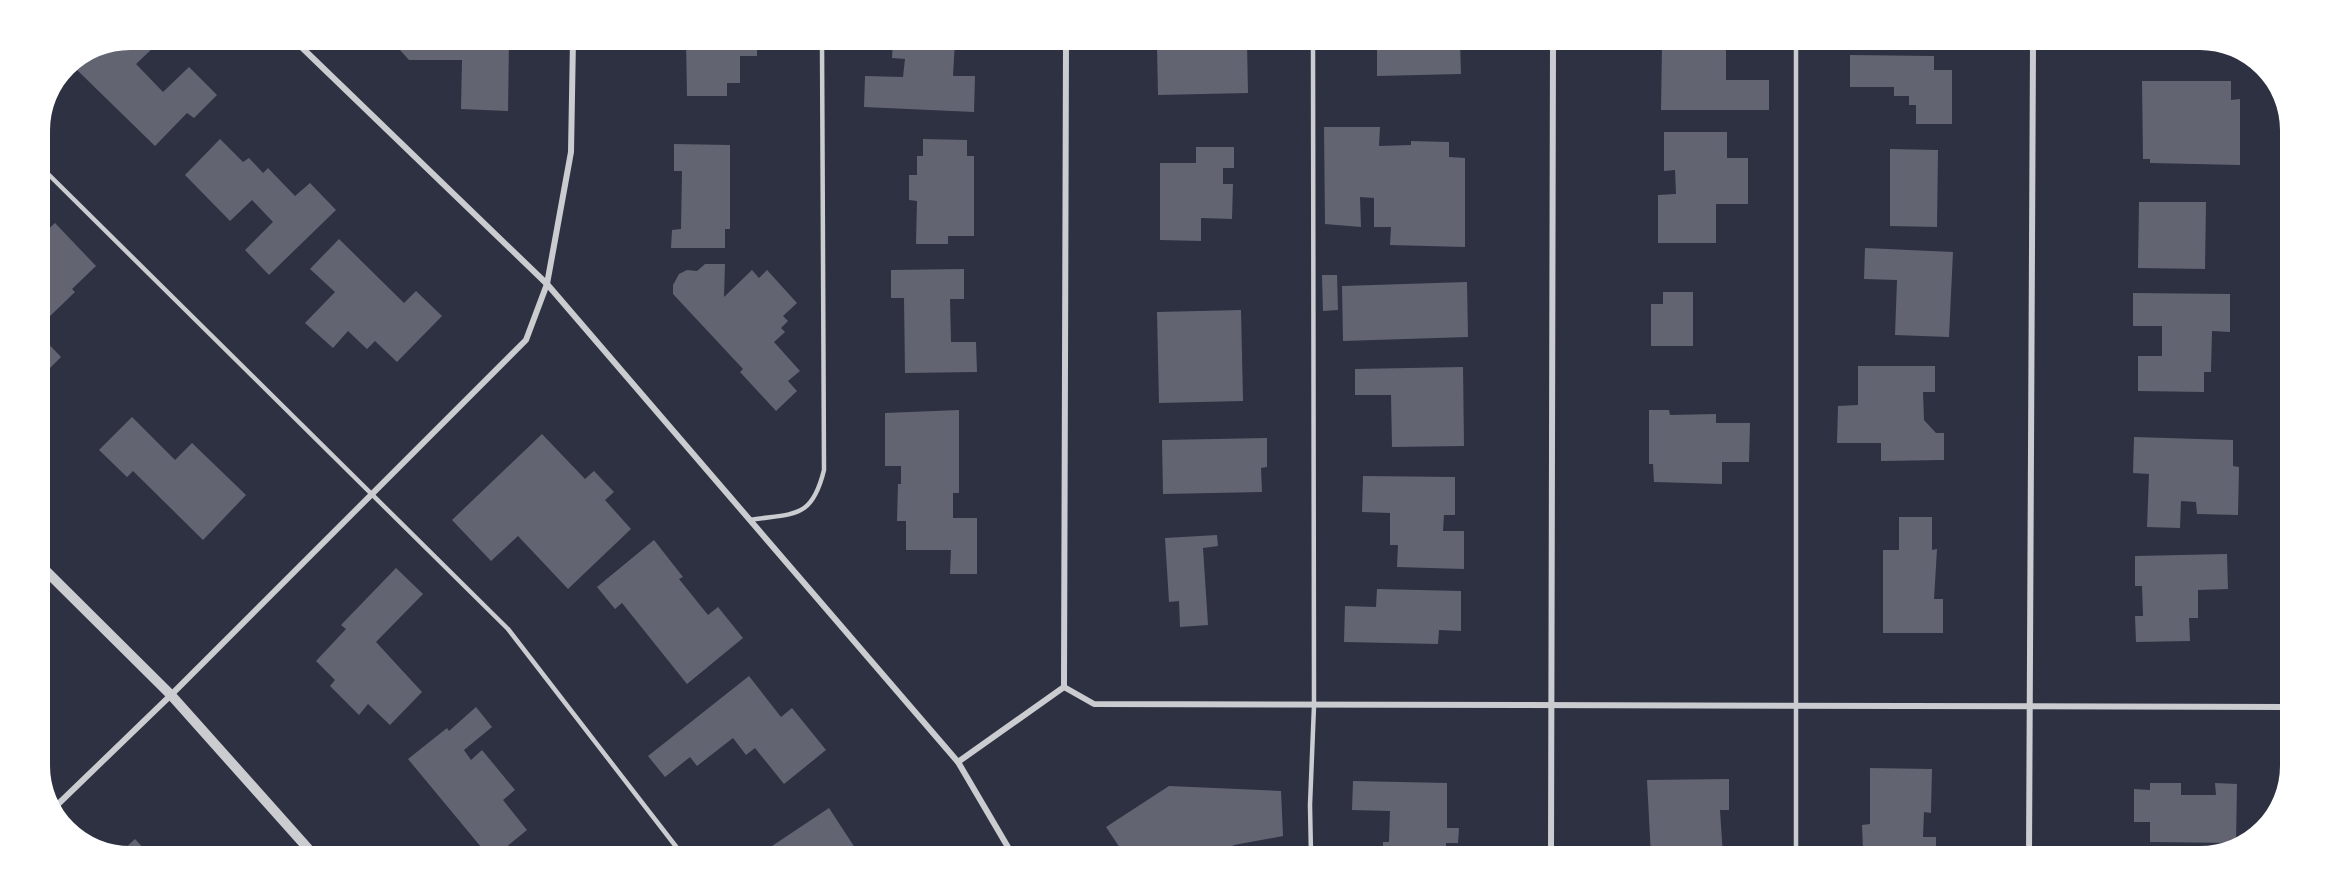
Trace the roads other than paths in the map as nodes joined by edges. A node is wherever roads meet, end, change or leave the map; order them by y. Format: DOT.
graph roads {
  1 [pos="303,49"];
  2 [pos="573,49"];
  3 [pos="822,49"];
  4 [pos="1066,49"];
  5 [pos="1313,49"];
  6 [pos="1554,49"];
  7 [pos="1796,49"];
  8 [pos="2033,49"];
  9 [pos="50,176"];
  10 [pos="547,284"];
  11 [pos="371,495"];
  12 [pos="750,520"];
  13 [pos="50,575"];
  14 [pos="1064,687"];
  15 [pos="171,695"];
  16 [pos="1314,706"];
  17 [pos="1551,707"];
  18 [pos="1796,707"];
  19 [pos="2028,707"];
  20 [pos="2280,707"];
  21 [pos="958,762"];
  22 [pos="59,804"];
  23 [pos="306,846"];
  24 [pos="675,846"];
  25 [pos="1007,846"];
  26 [pos="1311,846"];
  27 [pos="1551,846"];
  28 [pos="1796,846"];
  29 [pos="2029,846"];
  1 -- 10 [label="street"];
  2 -- 10 [label="street"];
  3 -- 12 [label="lane"];
  4 -- 14 [label="street"];
  5 -- 16 [label="lane"];
  6 -- 17 [label="street"];
  7 -- 18 [label="lane"];
  8 -- 19 [label="street"];
  9 -- 11 [label="lane"];
  10 -- 11 [label="street"];
  10 -- 12 [label="street"];
  11 -- 15 [label="street"];
  11 -- 24 [label="lane"];
  12 -- 21 [label="street"];
  13 -- 15 [label="street"];
  14 -- 16 [label="street"];
  14 -- 21 [label="street"];
  15 -- 22 [label="street"];
  15 -- 23 [label="street"];
  16 -- 17 [label="street"];
  16 -- 26 [label="lane"];
  17 -- 18 [label="street"];
  17 -- 27 [label="street"];
  18 -- 19 [label="street"];
  18 -- 28 [label="lane"];
  19 -- 20 [label="street"];
  19 -- 29 [label="street"];
  21 -- 25 [label="street"];
}
